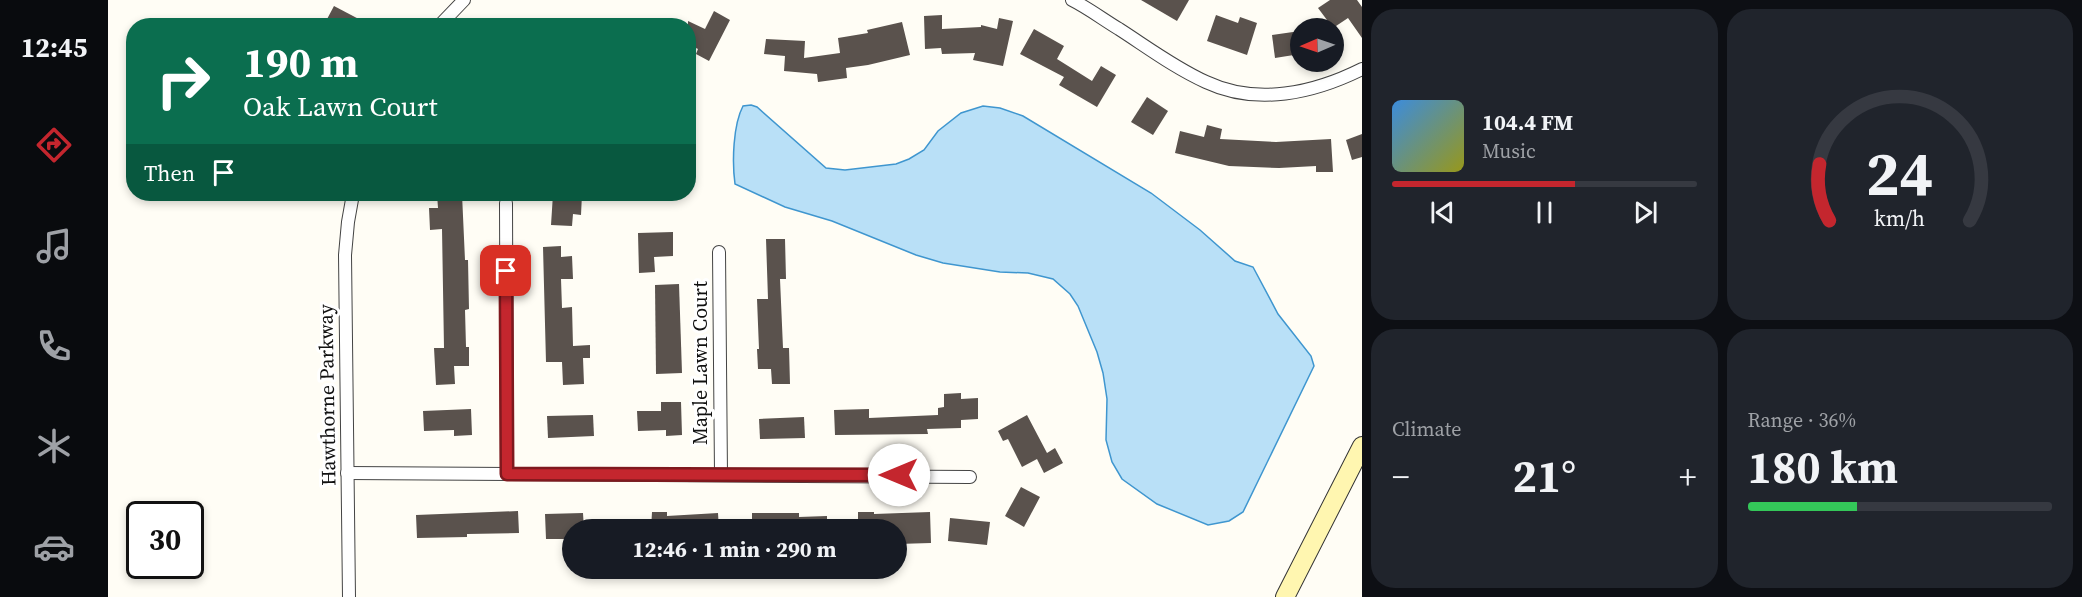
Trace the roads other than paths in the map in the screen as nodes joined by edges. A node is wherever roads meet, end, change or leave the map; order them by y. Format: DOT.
graph roads {
  1 [pos="1072,0"];
  2 [pos="457,2"];
  3 [pos="445,18"];
  4 [pos="1362,69"];
  5 [pos="352,201"];
  6 [pos="506,203"];
  7 [pos="719,252"];
  8 [pos="1362,446"];
  9 [pos="347,473"];
  10 [pos="507,474"];
  11 [pos="721,474"];
  12 [pos="970,477"];
  13 [pos="349,597"];
  14 [pos="1285,597"];
  1 -- 4 [label="street"];
  2 -- 3 [label="street"];
  5 -- 9 [label="street, Hawthorne Parkway"];
  6 -- 10 [label="street"];
  7 -- 11 [label="street, Maple Lawn Court"];
  8 -- 14 [label="main road"];
  9 -- 10 [label="street"];
  9 -- 13 [label="street, Hawthorne Parkway"];
  10 -- 11 [label="street"];
  11 -- 12 [label="street"];
}
